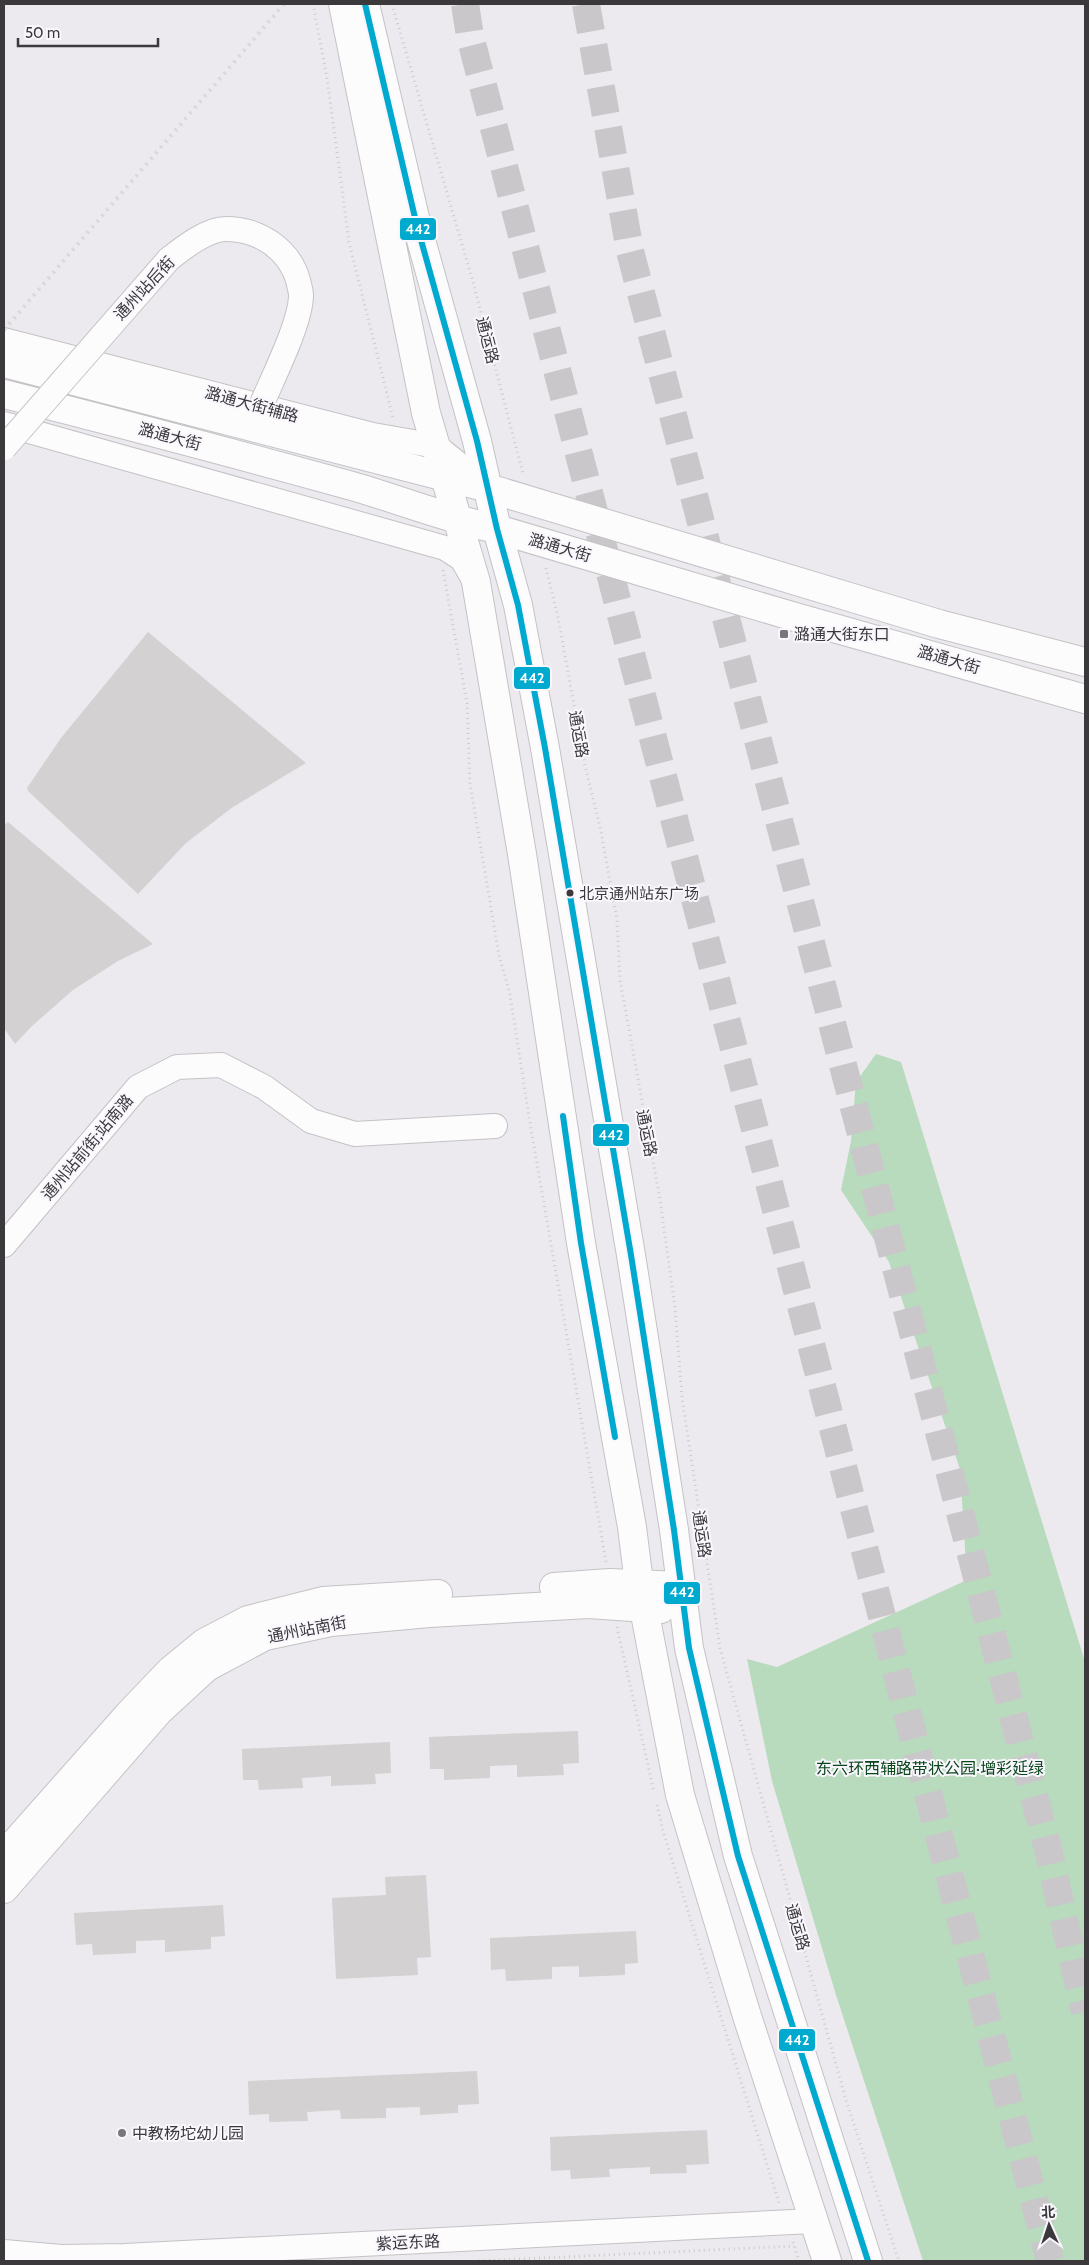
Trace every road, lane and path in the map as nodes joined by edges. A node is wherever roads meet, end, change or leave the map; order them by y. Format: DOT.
graph roads {
  1 [pos="313,4"];
  2 [pos="343,4"];
  3 [pos="365,4"];
  4 [pos="392,4"];
  5 [pos="4,340"];
  6 [pos="4,362"];
  7 [pos="4,394"];
  8 [pos="261,406"];
  9 [pos="4,424"];
  10 [pos="398,440"];
  11 [pos="436,446"];
  12 [pos="4,448"];
  13 [pos="446,477"];
  14 [pos="488,488"];
  15 [pos="530,501"];
  16 [pos="459,521"];
  17 [pos="497,529"];
  18 [pos="540,541"];
  19 [pos="438,546"];
  20 [pos="476,582"];
  21 [pos="1085,662"];
  22 [pos="1085,699"];
  23 [pos="495,1126"];
  24 [pos="4,1245"];
  25 [pos="612,1595"];
  26 [pos="642,1596"];
  27 [pos="683,1598"];
  28 [pos="4,1855"];
  29 [pos="4,1889"];
  30 [pos="812,2221"];
  31 [pos="785,2223"];
  32 [pos="794,2246"];
  33 [pos="4,2252"];
  34 [pos="125,2258"];
  35 [pos="479,2261"];
  36 [pos="799,2261"];
  37 [pos="827,2261"];
  38 [pos="868,2261"];
  39 [pos="899,2261"];
  1 -- 10 [label="path"];
  2 -- 11 [label="main road"];
  3 -- 14 [label="main road, 通运路"];
  4 -- 15 [label="path, 通运路"];
  5 -- 8 [label="street, 潞通大街辅路"];
  6 -- 13 [label="main road, 潞通大街"];
  7 -- 16 [label="main road, 潞通大街"];
  8 -- 10 [label="street, 潞通大街辅路"];
  8 -- 12 [label="street, 通州站后街, bridge"];
  9 -- 19 [label="street"];
  10 -- 11 [label="street, 潞通大街辅路"];
  11 -- 13 [label="main road"];
  11 -- 14 [label="street, 潞通大街辅路"];
  13 -- 14 [label="main road, 潞通大街"];
  13 -- 16 [label="main road"];
  14 -- 15 [label="main road, 潞通大街"];
  14 -- 17 [label="main road, 通运路"];
  15 -- 21 [label="main road, 潞通大街"];
  16 -- 17 [label="main road, 潞通大街"];
  16 -- 20 [label="main road"];
  17 -- 18 [label="main road, 潞通大街"];
  17 -- 27 [label="main road, 通运路"];
  18 -- 22 [label="main road, 潞通大街"];
  18 -- 39 [label="path, 通运路"];
  19 -- 20 [label="street"];
  19 -- 25 [label="path"];
  20 -- 26 [label="main road"];
  23 -- 24 [label="street, 通州站前街;站南潞"];
  25 -- 26 [label="main road, 通州站南街"];
  25 -- 28 [label="main road, 通州站南街"];
  25 -- 29 [label="main road, 通州站南街"];
  25 -- 31 [label="path"];
  26 -- 27 [label="main road, 通州站南街"];
  26 -- 30 [label="main road"];
  27 -- 38 [label="main road, 通运路"];
  30 -- 31 [label="street, 紫运东路"];
  30 -- 37 [label="main road"];
  31 -- 32 [label="path"];
  31 -- 34 [label="street, 紫运东路"];
  32 -- 35 [label="path"];
  32 -- 36 [label="path"];
  33 -- 34 [label="street, 紫运东路"];
}
